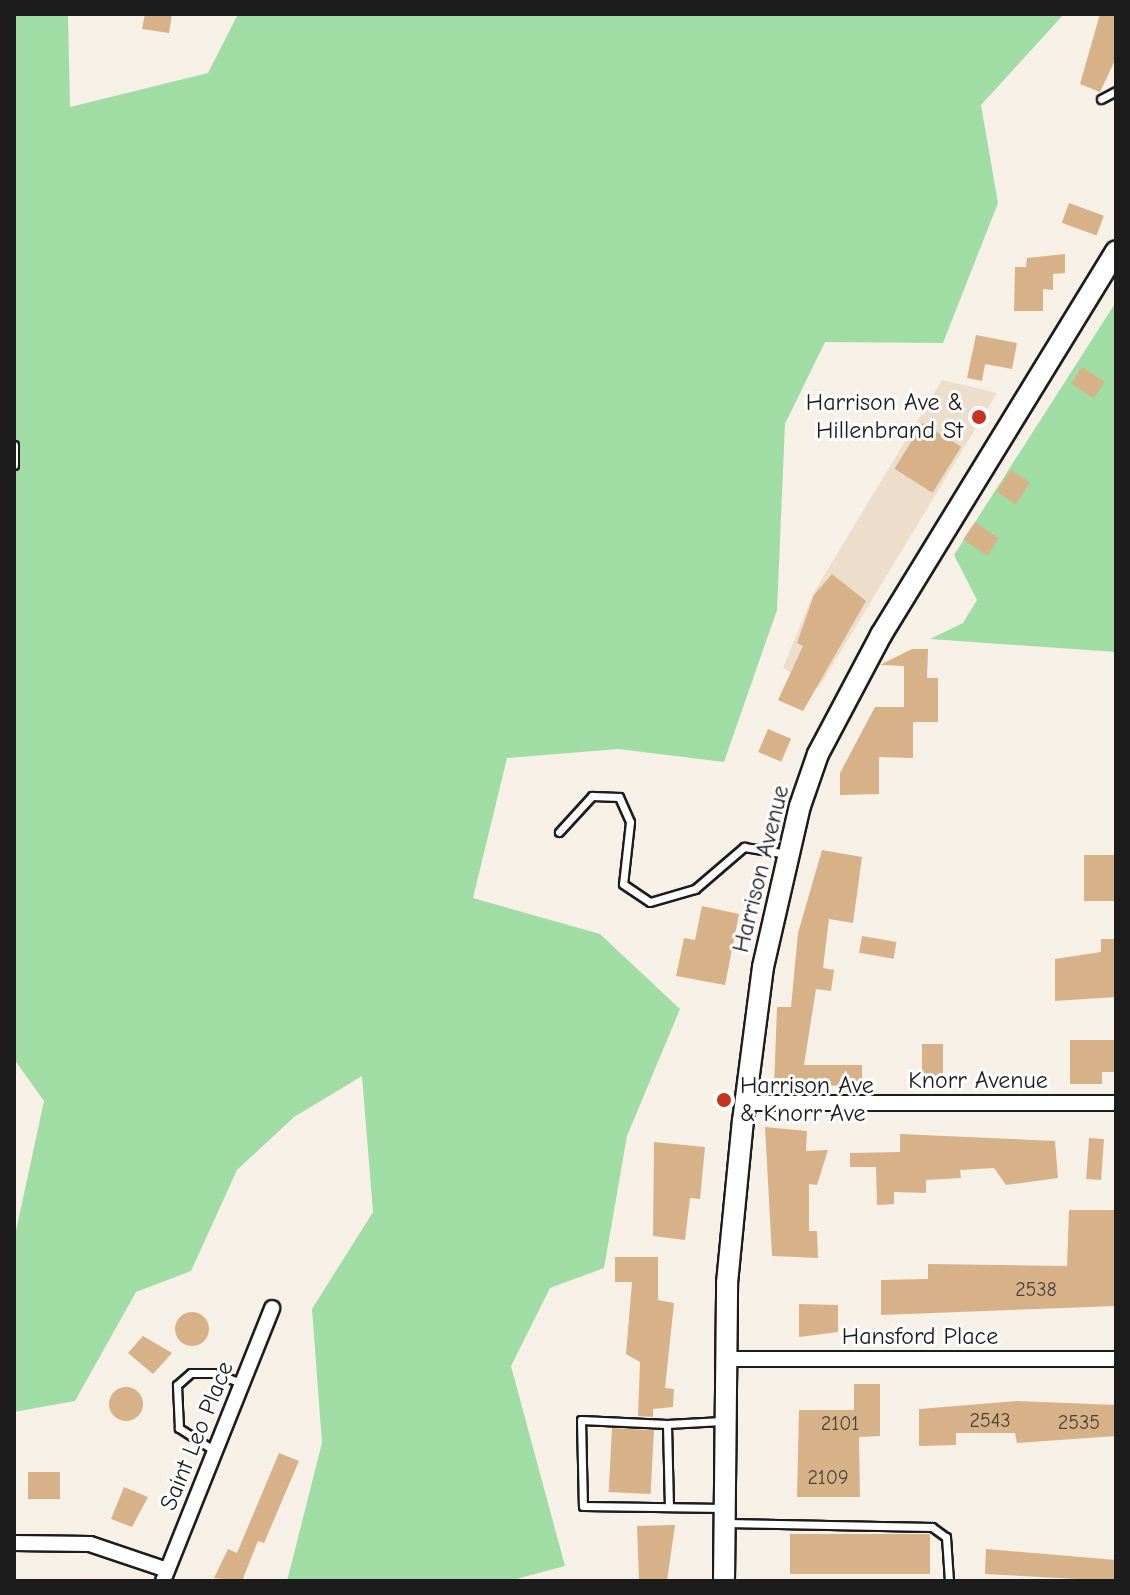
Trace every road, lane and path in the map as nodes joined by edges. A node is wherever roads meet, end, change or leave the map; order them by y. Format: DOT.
graph roads {
  1 [pos="1116,91"];
  2 [pos="1101,99"];
  3 [pos="1116,251"];
  4 [pos="14,445"];
  5 [pos="14,465"];
  6 [pos="559,832"];
  7 [pos="789,855"];
  8 [pos="745,1103"];
  9 [pos="1116,1103"];
  10 [pos="272,1308"];
  11 [pos="725,1359"];
  12 [pos="1116,1359"];
  13 [pos="242,1383"];
  14 [pos="725,1421"];
  15 [pos="667,1424"];
  16 [pos="215,1451"];
  17 [pos="669,1507"];
  18 [pos="724,1515"];
  19 [pos="14,1543"];
  20 [pos="165,1576"];
  21 [pos="724,1581"];
  22 [pos="949,1581"];
  1 -- 2 [label="lane"];
  3 -- 7 [label="main road, Harrison Avenue"];
  4 -- 5 [label="lane"];
  6 -- 7 [label="lane"];
  7 -- 8 [label="main road, Harrison Avenue"];
  8 -- 9 [label="street, Knorr Avenue"];
  8 -- 11 [label="main road, Harrison Avenue"];
  10 -- 13 [label="street, Saint Leo Place"];
  11 -- 12 [label="street, Hansford Place"];
  11 -- 14 [label="main road, Harrison Avenue"];
  13 -- 16 [label="street, Saint Leo Place"];
  13 -- 16 [label="lane"];
  14 -- 15 [label="lane"];
  14 -- 18 [label="main road, Harrison Avenue"];
  15 -- 17 [label="lane"];
  15 -- 17 [label="lane"];
  16 -- 20 [label="street, Saint Leo Place"];
  17 -- 18 [label="lane"];
  18 -- 21 [label="main road, Harrison Avenue"];
  18 -- 22 [label="lane"];
  19 -- 20 [label="street"];
}
